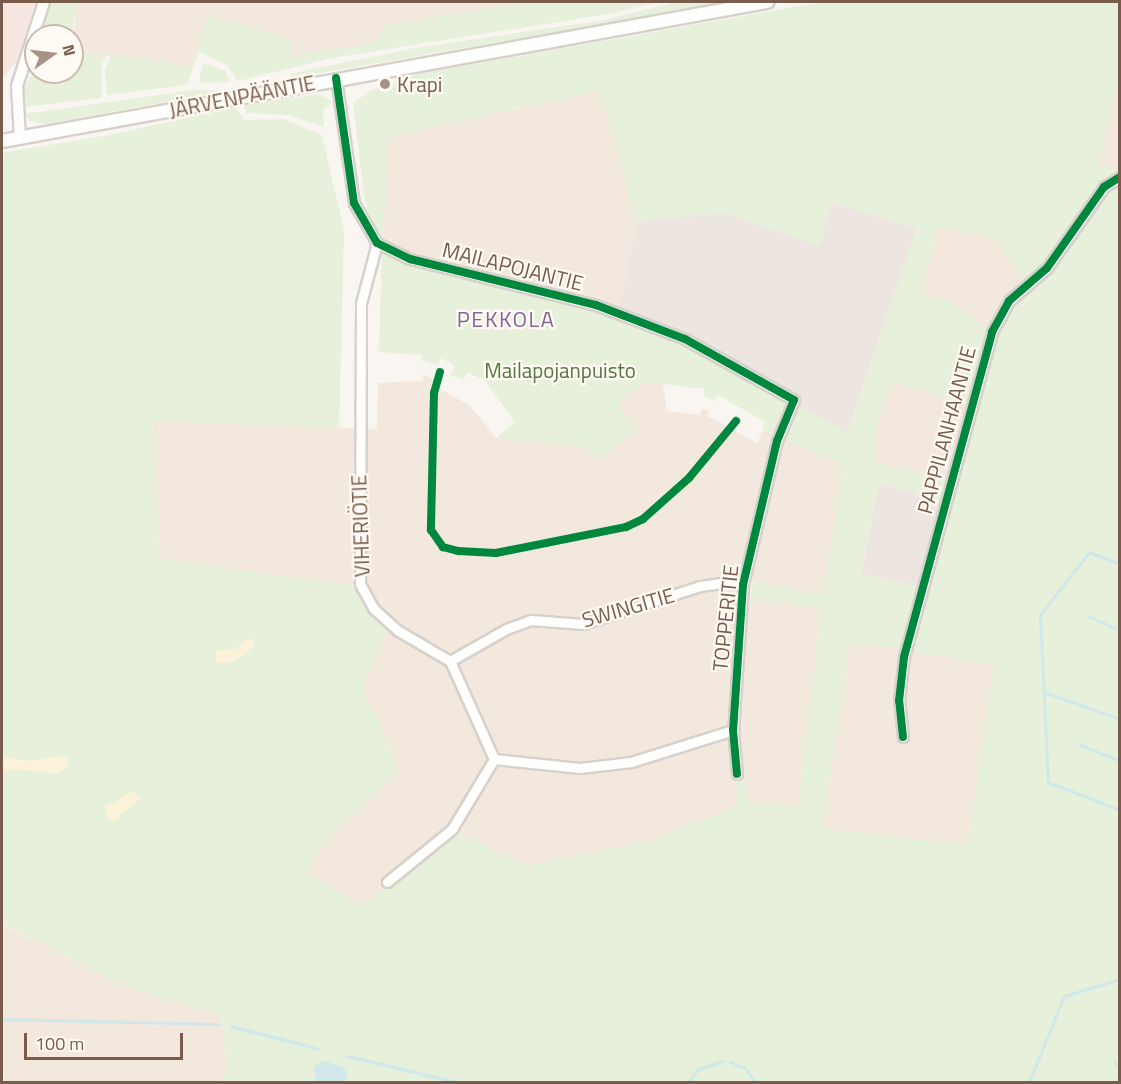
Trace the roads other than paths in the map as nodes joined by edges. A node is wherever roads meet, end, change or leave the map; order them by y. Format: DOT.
graph roads {
  1 [pos="44,2"];
  2 [pos="767,2"];
  3 [pos="336,78"];
  4 [pos="20,138"];
  5 [pos="2,141"];
  6 [pos="1119,177"];
  7 [pos="377,243"];
  8 [pos="794,400"];
  9 [pos="743,585"];
  10 [pos="450,661"];
  11 [pos="733,730"];
  12 [pos="903,737"];
  13 [pos="494,759"];
  14 [pos="737,774"];
  15 [pos="387,882"];
  1 -- 4 [label="street"];
  2 -- 3 [label="main road, JÄRVENPÄÄNTIE"];
  3 -- 4 [label="main road, JÄRVENPÄÄNTIE"];
  3 -- 7 [label="street"];
  4 -- 5 [label="main road, JÄRVENPÄÄNTIE"];
  6 -- 12 [label="street, PAPPILANHAANTIE"];
  7 -- 8 [label="street, MAILAPOJANTIE"];
  7 -- 10 [label="street, VIHERIÖTIE"];
  8 -- 9 [label="street, TOPPERITIE"];
  9 -- 10 [label="street, SWINGITIE"];
  9 -- 11 [label="street, TOPPERITIE"];
  10 -- 13 [label="street"];
  11 -- 13 [label="street"];
  11 -- 14 [label="street, TOPPERITIE"];
  13 -- 15 [label="street"];
}
